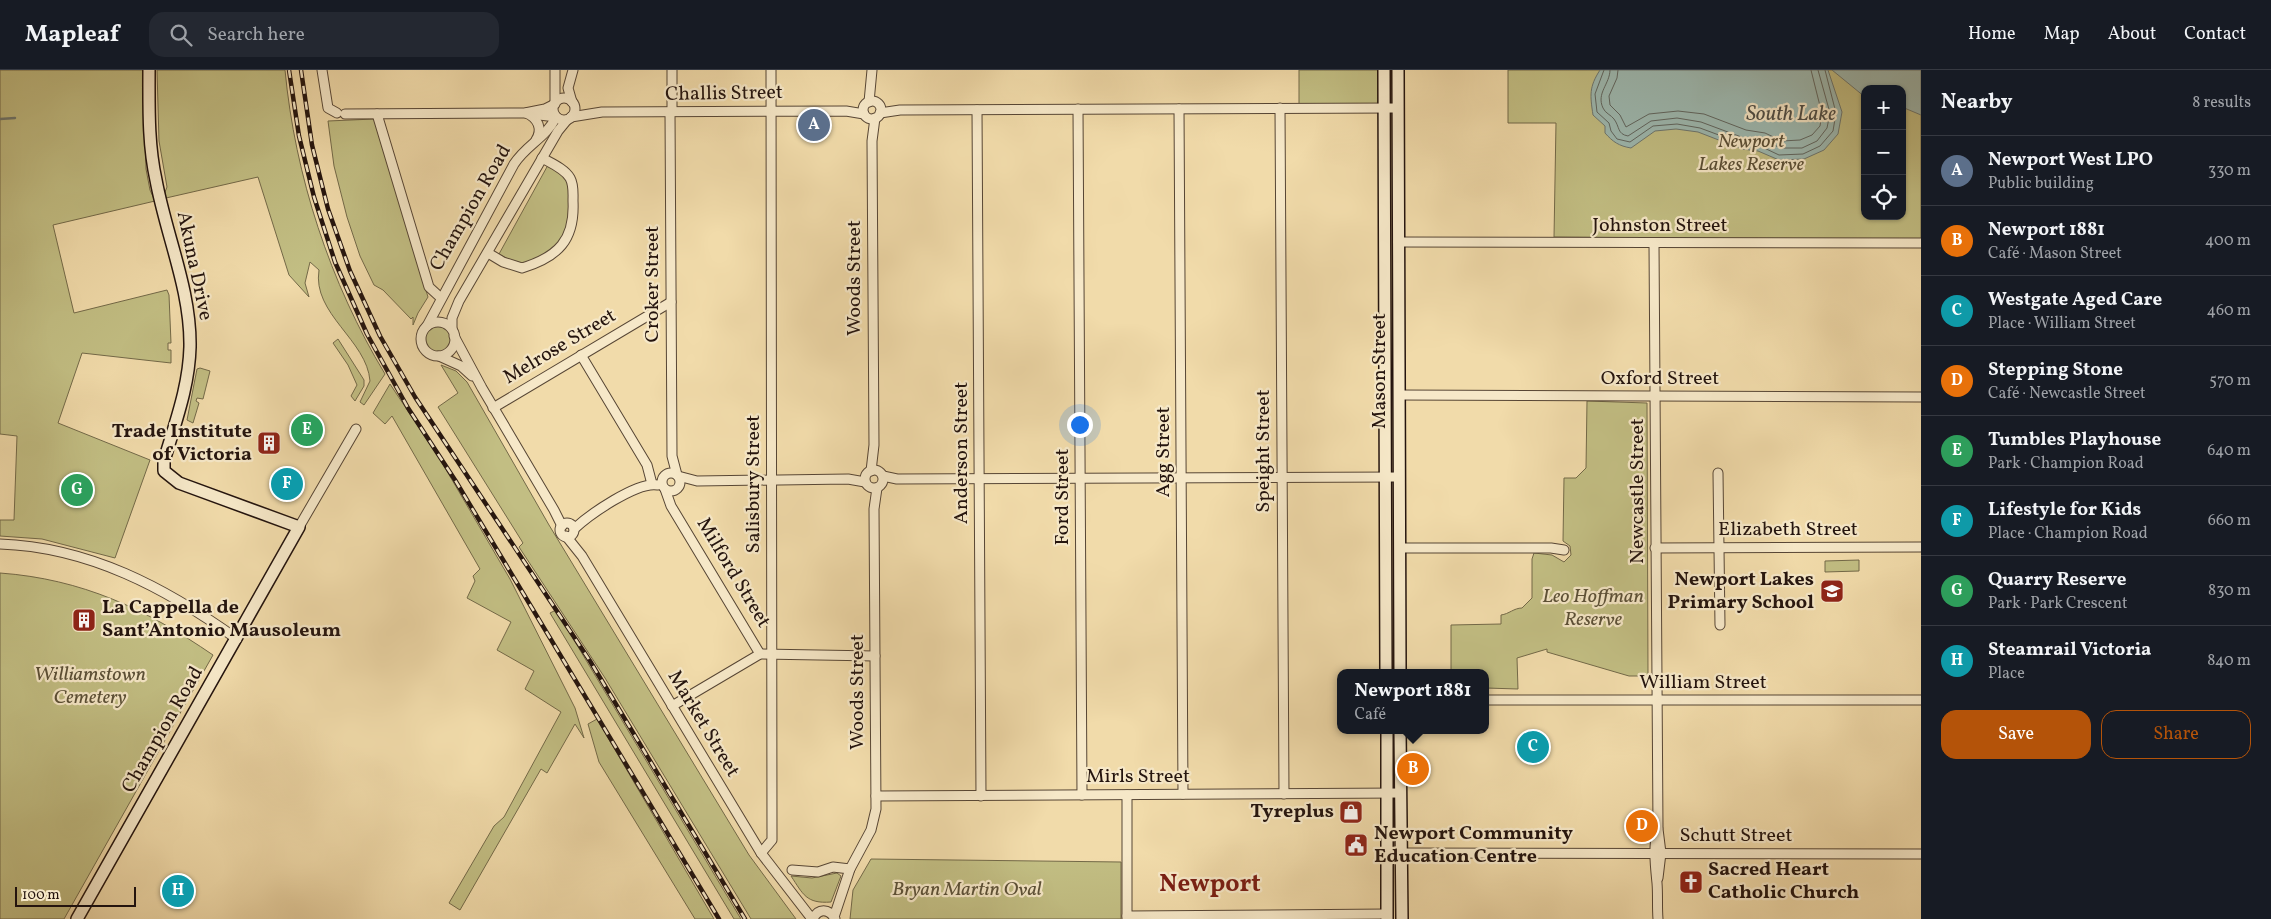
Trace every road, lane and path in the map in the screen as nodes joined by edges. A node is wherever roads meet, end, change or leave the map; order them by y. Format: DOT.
graph roads {
  1 [pos="149,70"];
  2 [pos="322,70"];
  3 [pos="555,70"];
  4 [pos="573,70"];
  5 [pos="672,70"];
  6 [pos="770,70"];
  7 [pos="1384,70"];
  8 [pos="1398,70"];
  9 [pos="872,74"];
  10 [pos="555,103"];
  11 [pos="572,103"];
  12 [pos="1280,108"];
  13 [pos="1384,108"];
  14 [pos="1397,108"];
  15 [pos="1078,109"];
  16 [pos="1179,109"];
  17 [pos="872,110"];
  18 [pos="977,110"];
  19 [pos="770,111"];
  20 [pos="602,112"];
  21 [pos="671,112"];
  22 [pos="525,113"];
  23 [pos="377,114"];
  24 [pos="556,117"];
  25 [pos="569,118"];
  26 [pos="535,141"];
  27 [pos="542,158"];
  28 [pos="1398,242"];
  29 [pos="1921,243"];
  30 [pos="1654,244"];
  31 [pos="488,253"];
  32 [pos="441,298"];
  33 [pos="671,302"];
  34 [pos="427,326"];
  35 [pos="453,333"];
  36 [pos="581,355"];
  37 [pos="439,356"];
  38 [pos="482,388"];
  39 [pos="1399,395"];
  40 [pos="1921,396"];
  41 [pos="1655,397"];
  42 [pos="493,408"];
  43 [pos="356,430"];
  44 [pos="672,456"];
  45 [pos="1718,473"];
  46 [pos="666,474"];
  47 [pos="678,475"];
  48 [pos="1385,477"];
  49 [pos="1399,477"];
  50 [pos="1080,478"];
  51 [pos="1181,478"];
  52 [pos="1282,478"];
  53 [pos="874,479"];
  54 [pos="979,479"];
  55 [pos="697,480"];
  56 [pos="652,481"];
  57 [pos="771,481"];
  58 [pos="665,488"];
  59 [pos="677,489"];
  60 [pos="675,511"];
  61 [pos="299,527"];
  62 [pos="569,528"];
  63 [pos="0,544"];
  64 [pos="1921,547"];
  65 [pos="1400,548"];
  66 [pos="1655,548"];
  67 [pos="1719,548"];
  68 [pos="1564,550"];
  69 [pos="1720,625"];
  70 [pos="236,639"];
  71 [pos="760,654"];
  72 [pos="772,656"];
  73 [pos="875,656"];
  74 [pos="1386,669"];
  75 [pos="1400,669"];
  76 [pos="1489,700"];
  77 [pos="1921,700"];
  78 [pos="1656,701"];
  79 [pos="672,706"];
  80 [pos="1387,734"];
  81 [pos="1400,734"];
  82 [pos="1387,793"];
  83 [pos="1401,793"];
  84 [pos="1183,794"];
  85 [pos="1284,794"];
  86 [pos="1082,795"];
  87 [pos="1127,795"];
  88 [pos="876,796"];
  89 [pos="981,796"];
  90 [pos="760,853"];
  91 [pos="1401,853"];
  92 [pos="1658,853"];
  93 [pos="1921,854"];
  94 [pos="792,870"];
  95 [pos="850,870"];
  96 [pos="840,896"];
  97 [pos="802,905"];
  98 [pos="822,911"];
  99 [pos="1387,916"];
  100 [pos="835,918"];
  101 [pos="1127,918"];
  102 [pos="77,919"];
  103 [pos="812,919"];
  104 [pos="1402,919"];
  105 [pos="1658,919"];
  1 -- 61 [label="street, Akuna Drive"];
  2 -- 23 [label="street"];
  3 -- 10 [label="street"];
  4 -- 11 [label="street"];
  5 -- 21 [label="street, Croker Street"];
  6 -- 19 [label="street, Salisbury Street"];
  7 -- 13 [label="street, Mason Street"];
  8 -- 14 [label="street, Mason Street"];
  9 -- 17 [label="street, Woods Street"];
  10 -- 11 [label="street"];
  10 -- 22 [label="street"];
  10 -- 24 [label="street"];
  11 -- 20 [label="street, Challis Street"];
  11 -- 25 [label="street"];
  12 -- 13 [label="street, Challis Street"];
  12 -- 16 [label="street, Challis Street"];
  12 -- 52 [label="street, Speight Street"];
  13 -- 14 [label="street, Challis Street"];
  13 -- 48 [label="street, Mason Street"];
  14 -- 28 [label="street, Mason Street"];
  15 -- 16 [label="street, Challis Street"];
  15 -- 18 [label="street, Challis Street"];
  15 -- 50 [label="street, Ford Street"];
  16 -- 51 [label="street, Agg Street"];
  17 -- 18 [label="street, Challis Street"];
  17 -- 19 [label="street, Challis Street"];
  17 -- 53 [label="street, Woods Street"];
  18 -- 54 [label="street, Anderson Street"];
  19 -- 21 [label="street, Challis Street"];
  19 -- 57 [label="street, Salisbury Street"];
  20 -- 21 [label="street, Challis Street"];
  20 -- 25 [label="street, Challis Street"];
  21 -- 33 [label="street, Croker Street"];
  22 -- 23 [label="street"];
  22 -- 24 [label="street"];
  22 -- 26 [label="street"];
  23 -- 32 [label="street"];
  24 -- 25 [label="street"];
  24 -- 26 [label="street, Champion Road"];
  25 -- 27 [label="street, Champion Road"];
  26 -- 32 [label="street, Champion Road"];
  27 -- 31 [label="street, Champion Road"];
  27 -- 31 [label="street"];
  28 -- 30 [label="street, Johnston Street"];
  28 -- 39 [label="street, Mason Street"];
  29 -- 30 [label="street, Johnston Street"];
  30 -- 41 [label="street, Newcastle Street"];
  31 -- 35 [label="street, Champion Road"];
  32 -- 34 [label="street, Champion Road"];
  33 -- 36 [label="street, Melrose Street"];
  33 -- 44 [label="street, Croker Street"];
  34 -- 35 [label="street"];
  34 -- 37 [label="street"];
  35 -- 37 [label="street"];
  35 -- 38 [label="street, Market Street"];
  36 -- 42 [label="street, Melrose Street"];
  36 -- 56 [label="street"];
  37 -- 38 [label="street, Market Street"];
  38 -- 42 [label="street, Market Street"];
  39 -- 41 [label="street, Oxford Street"];
  39 -- 49 [label="street, Mason Street"];
  40 -- 41 [label="street, Oxford Street"];
  41 -- 66 [label="street, Newcastle Street"];
  42 -- 62 [label="street, Market Street"];
  43 -- 61 [label="street, Champion Road"];
  44 -- 46 [label="street, Croker Street"];
  44 -- 47 [label="street, Croker Street"];
  45 -- 67 [label="street"];
  46 -- 47 [label="street"];
  46 -- 56 [label="street"];
  46 -- 58 [label="street"];
  47 -- 55 [label="street"];
  47 -- 59 [label="street"];
  48 -- 49 [label="street"];
  48 -- 52 [label="street"];
  48 -- 74 [label="street, Mason Street"];
  49 -- 65 [label="street, Mason Street"];
  50 -- 51 [label="street"];
  50 -- 54 [label="street"];
  50 -- 86 [label="street, Ford Street"];
  51 -- 52 [label="street"];
  51 -- 84 [label="street, Agg Street"];
  52 -- 85 [label="street, Speight Street"];
  53 -- 54 [label="street"];
  53 -- 57 [label="street"];
  53 -- 73 [label="street, Woods Street"];
  54 -- 89 [label="street, Anderson Street"];
  55 -- 57 [label="street"];
  55 -- 59 [label="street"];
  56 -- 58 [label="street"];
  56 -- 62 [label="street"];
  57 -- 72 [label="street, Salisbury Street"];
  58 -- 59 [label="street"];
  58 -- 60 [label="street, Milford Street"];
  59 -- 60 [label="street, Milford Street"];
  60 -- 71 [label="street, Milford Street"];
  61 -- 70 [label="street, Champion Road"];
  62 -- 79 [label="street, Market Street"];
  63 -- 70 [label="street"];
  64 -- 67 [label="street, Elizabeth Street"];
  65 -- 68 [label="street"];
  65 -- 75 [label="street, Mason Street"];
  66 -- 67 [label="street, Elizabeth Street"];
  66 -- 78 [label="street, Newcastle Street"];
  67 -- 69 [label="street"];
  70 -- 102 [label="street, Champion Road"];
  71 -- 72 [label="street"];
  71 -- 79 [label="street"];
  72 -- 73 [label="street"];
  72 -- 90 [label="street, Salisbury Street"];
  73 -- 88 [label="street, Woods Street"];
  76 -- 78 [label="street, William Street"];
  77 -- 78 [label="street, William Street"];
  78 -- 92 [label="street, Newcastle Street"];
  79 -- 90 [label="street, Market Street"];
  80 -- 82 [label="street"];
  81 -- 83 [label="street"];
  82 -- 83 [label="street, Mirls Street"];
  82 -- 85 [label="street, Mirls Street"];
  82 -- 99 [label="street"];
  83 -- 91 [label="street"];
  84 -- 85 [label="street, Mirls Street"];
  84 -- 87 [label="street, Mirls Street"];
  86 -- 87 [label="street, Mirls Street"];
  86 -- 89 [label="street, Mirls Street"];
  87 -- 101 [label="street"];
  88 -- 89 [label="street, Mirls Street"];
  88 -- 95 [label="street, Woods Street"];
  90 -- 97 [label="street, Market Street"];
  91 -- 92 [label="street, Schutt Street"];
  91 -- 104 [label="street"];
  92 -- 93 [label="street, Schutt Street"];
  92 -- 105 [label="street, Newcastle Street"];
  94 -- 95 [label="street"];
  95 -- 96 [label="street, Woods Street"];
  96 -- 98 [label="street, Woods Street"];
  96 -- 100 [label="street, Woods Street"];
  97 -- 98 [label="street, Market Street"];
  97 -- 103 [label="street, Market Street"];
  98 -- 100 [label="street, Market Street"];
  98 -- 103 [label="street, Woods Street"];
  99 -- 101 [label="street"];
}
